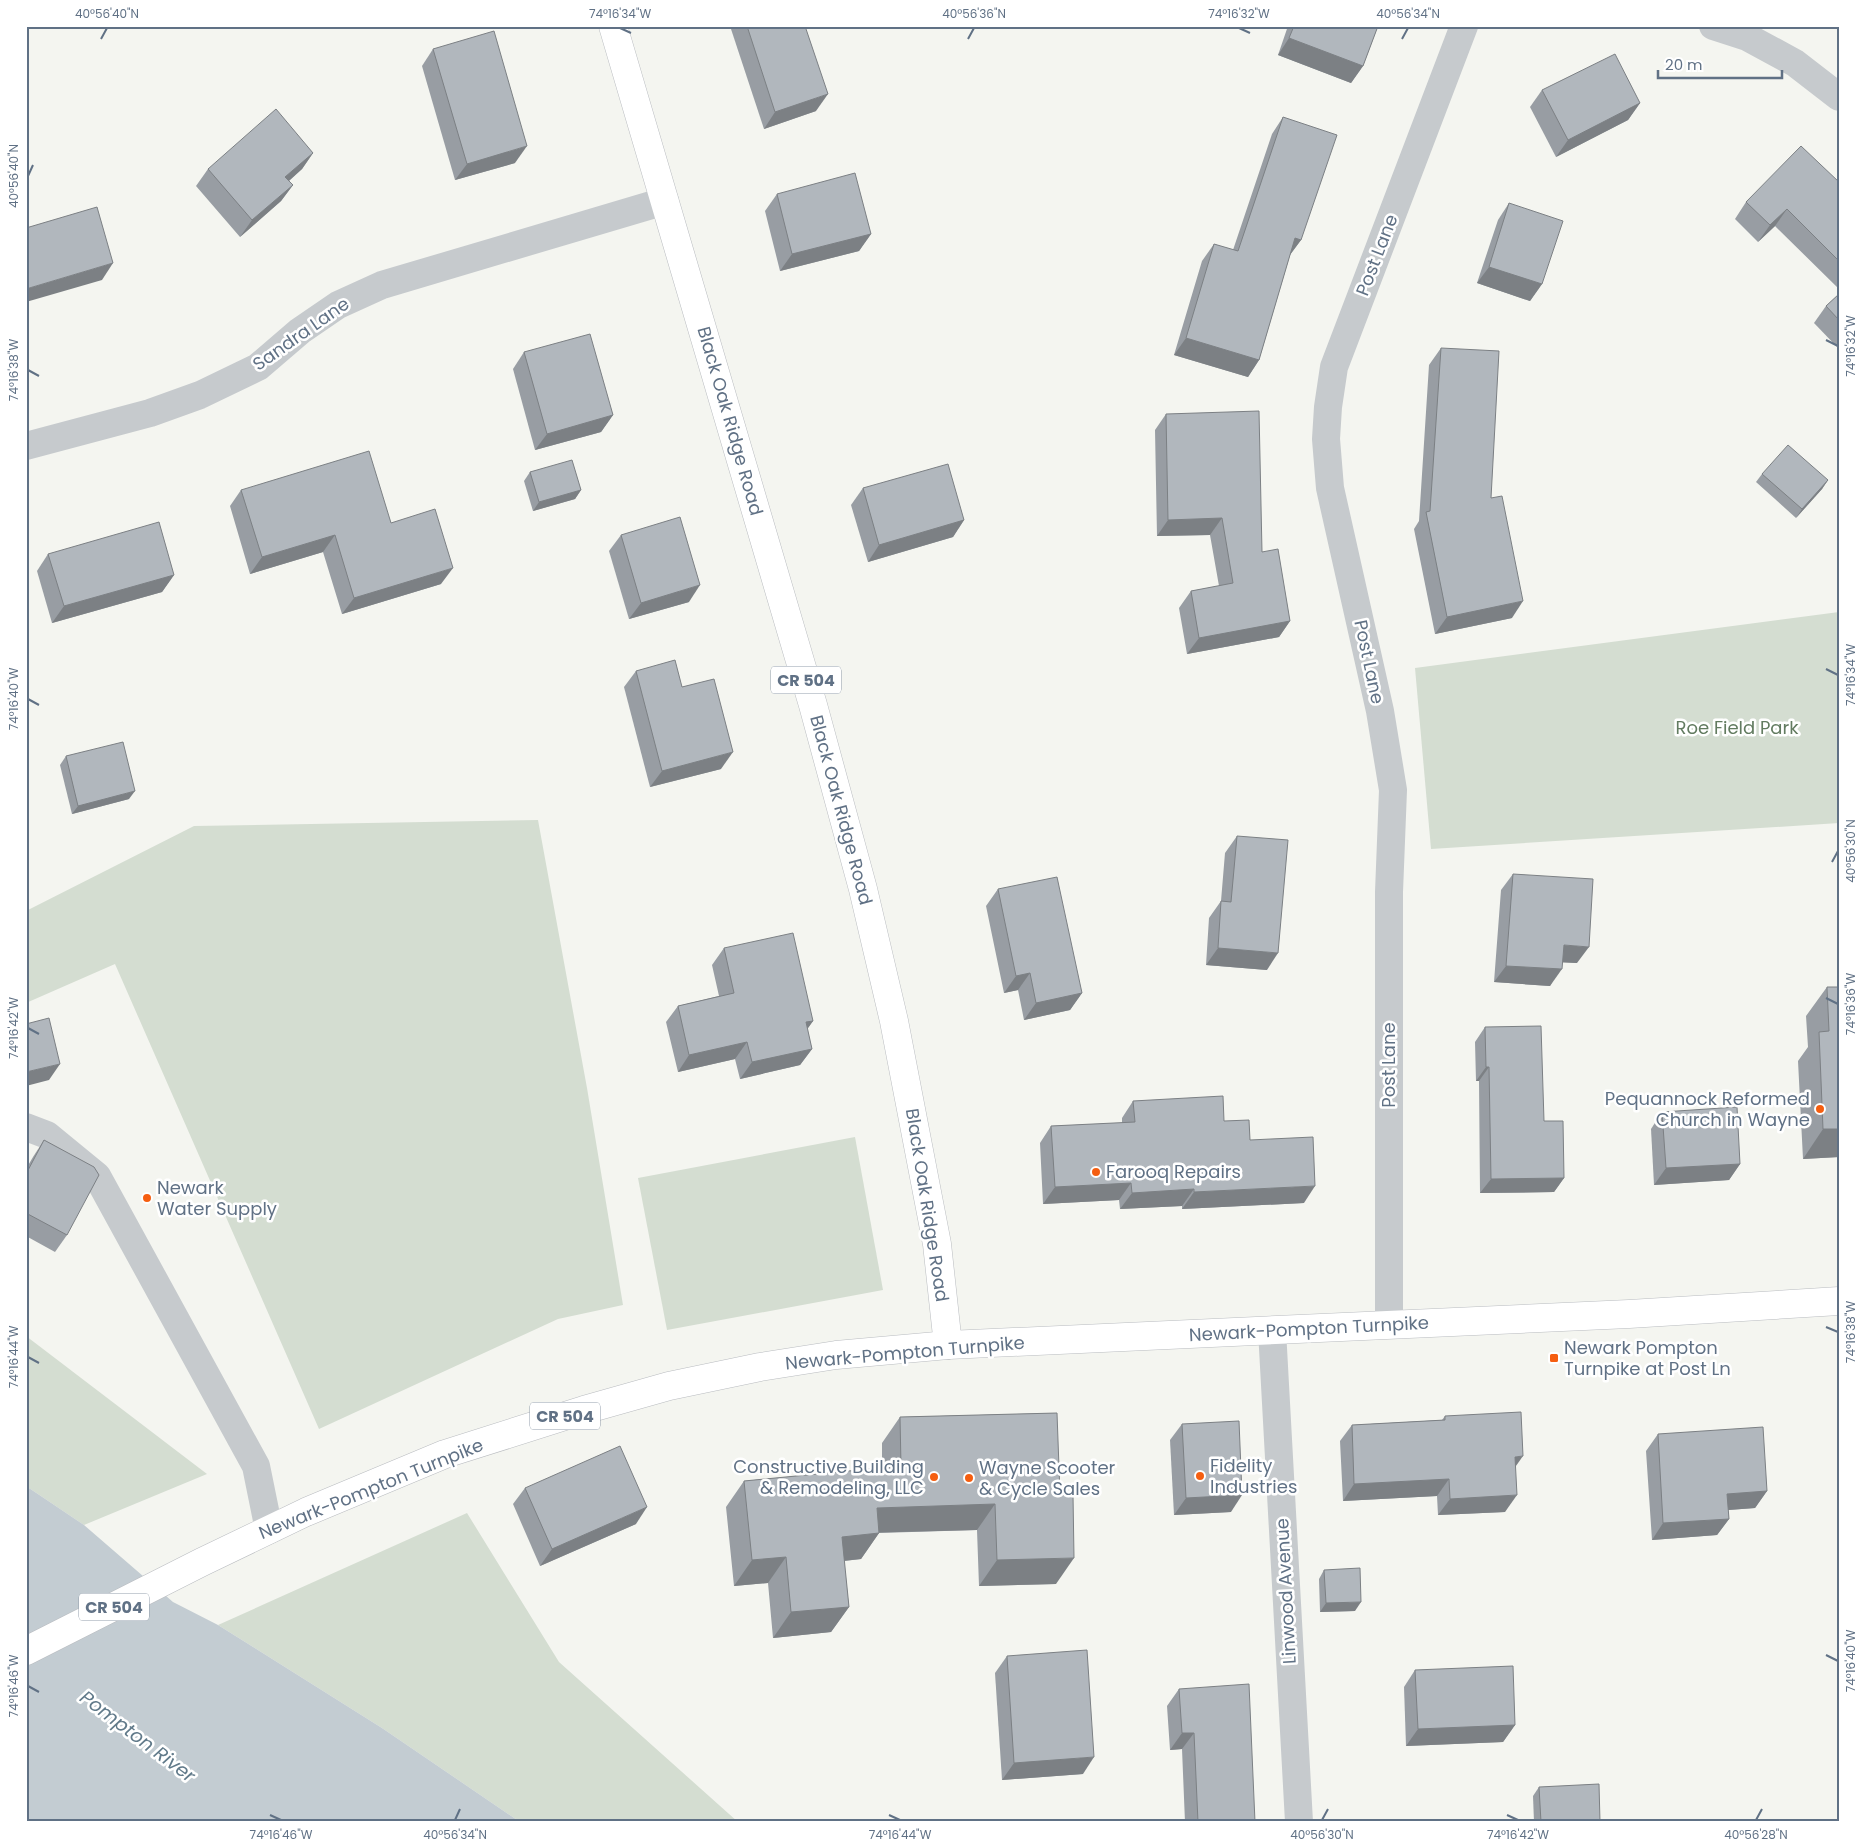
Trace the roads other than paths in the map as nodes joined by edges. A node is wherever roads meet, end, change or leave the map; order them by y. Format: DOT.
graph roads {
  1 [pos="613,26"];
  2 [pos="1464,26"];
  3 [pos="1714,26"];
  4 [pos="1839,97"];
  5 [pos="664,201"];
  6 [pos="26,446"];
  7 [pos="26,1127"];
  8 [pos="1839,1301"];
  9 [pos="1388,1325"];
  10 [pos="1272,1330"];
  11 [pos="948,1345"];
  12 [pos="269,1530"];
  13 [pos="26,1651"];
  14 [pos="1299,1822"];
  1 -- 5 [label="main road, Black Oak Ridge Road / CR 504"];
  2 -- 9 [label="street, Post Lane"];
  3 -- 4 [label="street"];
  5 -- 6 [label="street, Sandra Lane"];
  5 -- 11 [label="main road, Black Oak Ridge Road / CR 504"];
  7 -- 12 [label="street"];
  8 -- 9 [label="main road, Newark-Pompton Turnpike"];
  9 -- 10 [label="main road, Newark-Pompton Turnpike"];
  10 -- 11 [label="main road, Newark-Pompton Turnpike"];
  10 -- 14 [label="street, Linwood Avenue"];
  11 -- 12 [label="main road, Newark-Pompton Turnpike / CR 504"];
  12 -- 13 [label="main road, Newark-Pompton Turnpike / CR 504"];
}
